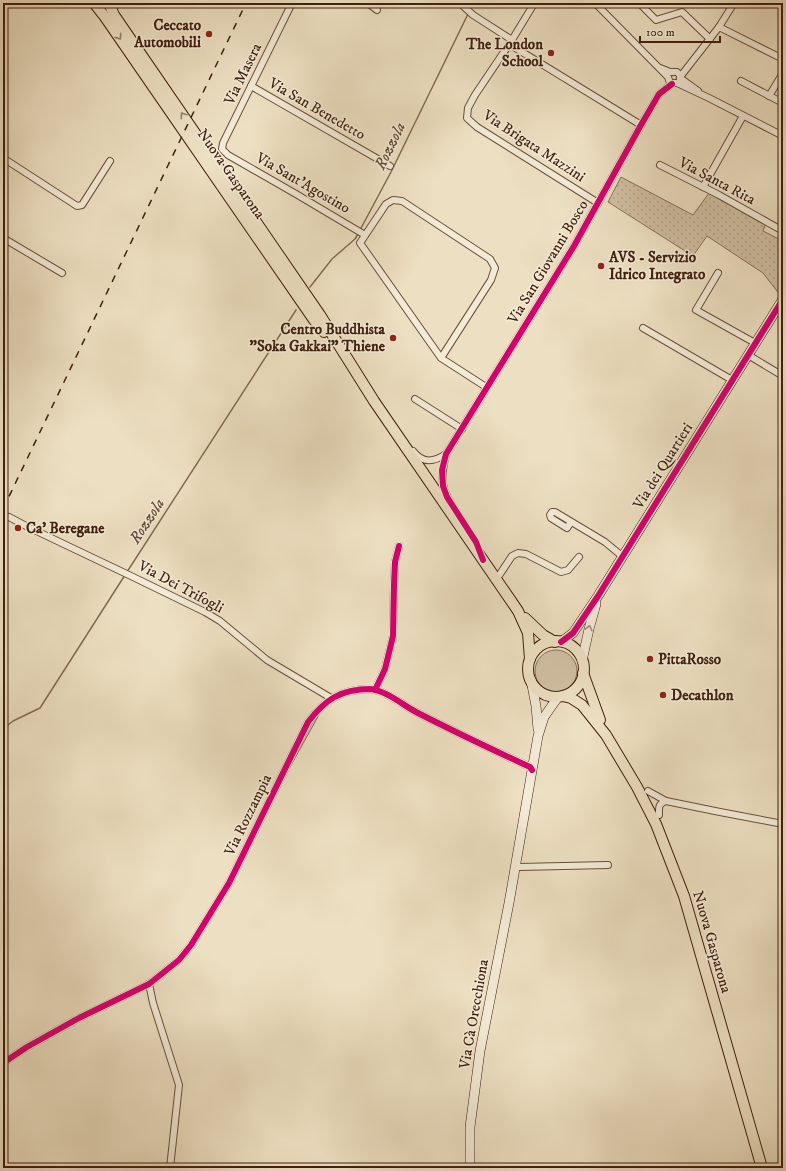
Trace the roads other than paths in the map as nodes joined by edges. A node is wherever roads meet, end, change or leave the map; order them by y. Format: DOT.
graph roads {
  1 [pos="108,3"];
  2 [pos="292,3"];
  3 [pos="368,3"];
  4 [pos="531,3"];
  5 [pos="595,3"];
  6 [pos="639,3"];
  7 [pos="734,3"];
  8 [pos="98,4"];
  9 [pos="462,5"];
  10 [pos="377,10"];
  11 [pos="114,15"];
  12 [pos="719,27"];
  13 [pos="710,38"];
  14 [pos="511,42"];
  15 [pos="783,59"];
  16 [pos="692,63"];
  17 [pos="783,73"];
  18 [pos="670,75"];
  19 [pos="678,81"];
  20 [pos="741,81"];
  21 [pos="251,86"];
  22 [pos="659,94"];
  23 [pos="769,96"];
  24 [pos="783,103"];
  25 [pos="743,116"];
  26 [pos="641,126"];
  27 [pos="783,136"];
  28 [pos="228,155"];
  29 [pos="3,158"];
  30 [pos="110,161"];
  31 [pos="660,165"];
  32 [pos="390,166"];
  33 [pos="703,187"];
  34 [pos="598,203"];
  35 [pos="783,231"];
  36 [pos="361,232"];
  37 [pos="3,238"];
  38 [pos="62,273"];
  39 [pos="718,273"];
  40 [pos="783,299"];
  41 [pos="643,328"];
  42 [pos="755,343"];
  43 [pos="748,355"];
  44 [pos="345,356"];
  45 [pos="440,358"];
  46 [pos="783,376"];
  47 [pos="732,380"];
  48 [pos="486,388"];
  49 [pos="416,399"];
  50 [pos="374,401"];
  51 [pos="462,429"];
  52 [pos="446,454"];
  53 [pos="9,517"];
  54 [pos="571,522"];
  55 [pos="399,546"];
  56 [pos="622,556"];
  57 [pos="579,557"];
  58 [pos="483,560"];
  59 [pos="496,580"];
  60 [pos="598,596"];
  61 [pos="518,611"];
  62 [pos="558,642"];
  63 [pos="530,659"];
  64 [pos="582,661"];
  65 [pos="584,673"];
  66 [pos="531,680"];
  67 [pos="376,690"];
  68 [pos="560,697"];
  69 [pos="331,698"];
  70 [pos="606,735"];
  71 [pos="538,736"];
  72 [pos="532,770"];
  73 [pos="648,790"];
  74 [pos="666,801"];
  75 [pos="659,815"];
  76 [pos="783,824"];
  77 [pos="608,865"];
  78 [pos="516,866"];
  79 [pos="149,984"];
  80 [pos="3,1063"];
  81 [pos="170,1168"];
  82 [pos="470,1168"];
  83 [pos="762,1168"];
  1 -- 11 [label="main road, Nuova Gasparona"];
  2 -- 21 [label="street, Via Masera"];
  3 -- 10 [label="street"];
  4 -- 14 [label="street, Via Brigata Mazzini"];
  5 -- 18 [label="street"];
  6 -- 13 [label="street"];
  7 -- 12 [label="street, Via San Giovanni Bosco"];
  8 -- 11 [label="main road"];
  8 -- 44 [label="main road, Nuova Gasparona, one-way"];
  9 -- 14 [label="street"];
  44 -- 11 [label="main road, Nuova Gasparona, one-way"];
  12 -- 13 [label="street, Via San Giovanni Bosco"];
  12 -- 15 [label="street"];
  13 -- 16 [label="street, Via San Giovanni Bosco"];
  14 -- 26 [label="street"];
  14 -- 34 [label="street, Via Brigata Mazzini"];
  16 -- 18 [label="street, Via San Giovanni Bosco"];
  16 -- 19 [label="street, Via San Giovanni Bosco"];
  17 -- 23 [label="street"];
  18 -- 19 [label="street"];
  18 -- 19 [label="street"];
  18 -- 22 [label="street"];
  19 -- 22 [label="street, Via San Giovanni Bosco"];
  19 -- 25 [label="street"];
  20 -- 23 [label="street"];
  21 -- 28 [label="street, Via Masera"];
  21 -- 32 [label="street, Via San Benedetto"];
  22 -- 26 [label="street, Via San Giovanni Bosco"];
  23 -- 24 [label="street"];
  25 -- 27 [label="street"];
  25 -- 33 [label="street"];
  26 -- 34 [label="street, Via San Giovanni Bosco"];
  28 -- 36 [label="street, Via Sant'Agostino"];
  29 -- 30 [label="street"];
  31 -- 33 [label="street, Via Santa Rita"];
  33 -- 35 [label="street, Via Santa Rita"];
  34 -- 48 [label="street, Via San Giovanni Bosco"];
  36 -- 45 [label="street"];
  36 -- 45 [label="street"];
  37 -- 38 [label="street"];
  39 -- 42 [label="street"];
  40 -- 42 [label="main road, Via dei Quartieri"];
  41 -- 47 [label="street"];
  42 -- 43 [label="main road, Via dei Quartieri"];
  43 -- 46 [label="street"];
  43 -- 47 [label="main road, Via dei Quartieri"];
  44 -- 50 [label="main road, Nuova Gasparona"];
  45 -- 48 [label="street"];
  47 -- 56 [label="main road, Via dei Quartieri"];
  48 -- 51 [label="street, Via San Giovanni Bosco"];
  49 -- 51 [label="street"];
  50 -- 52 [label="street"];
  50 -- 58 [label="main road, Nuova Gasparona"];
  51 -- 52 [label="street, Via San Giovanni Bosco"];
  52 -- 58 [label="street"];
  53 -- 69 [label="street, Via Dei Trifogli"];
  54 -- 56 [label="street"];
  55 -- 67 [label="street"];
  56 -- 60 [label="main road, Via dei Quartieri"];
  57 -- 59 [label="street"];
  58 -- 59 [label="main road, Nuova Gasparona"];
  59 -- 61 [label="main road, Nuova Gasparona"];
  60 -- 62 [label="main road, Via dei Quartieri"];
  64 -- 60 [label="main road, Via dei Quartieri, one-way"];
  61 -- 62 [label="main road, Nuova Gasparona"];
  61 -- 63 [label="main road, Nuova Gasparona"];
  62 -- 63 [label="main road"];
  62 -- 64 [label="main road, Nuova Gasparona"];
  63 -- 66 [label="main road, Nuova Gasparona"];
  64 -- 65 [label="main road, Nuova Gasparona"];
  65 -- 68 [label="main road"];
  65 -- 70 [label="main road, Nuova Gasparona"];
  66 -- 68 [label="main road, Nuova Gasparona"];
  66 -- 71 [label="main road, Via Cà Orecchiona"];
  67 -- 69 [label="street, Via Rozzampia"];
  67 -- 72 [label="street"];
  68 -- 70 [label="main road, Nuova Gasparona"];
  68 -- 71 [label="main road, Via Cà Orecchiona"];
  69 -- 79 [label="street, Via Rozzampia"];
  70 -- 83 [label="main road, Nuova Gasparona"];
  71 -- 72 [label="main road, Via Cà Orecchiona"];
  72 -- 78 [label="main road, Via Cà Orecchiona"];
  73 -- 74 [label="street"];
  74 -- 75 [label="street"];
  74 -- 76 [label="street"];
  77 -- 78 [label="street"];
  78 -- 82 [label="main road, Via Cà Orecchiona"];
  79 -- 80 [label="street, Via Rozzampia"];
  79 -- 81 [label="street"];
}
